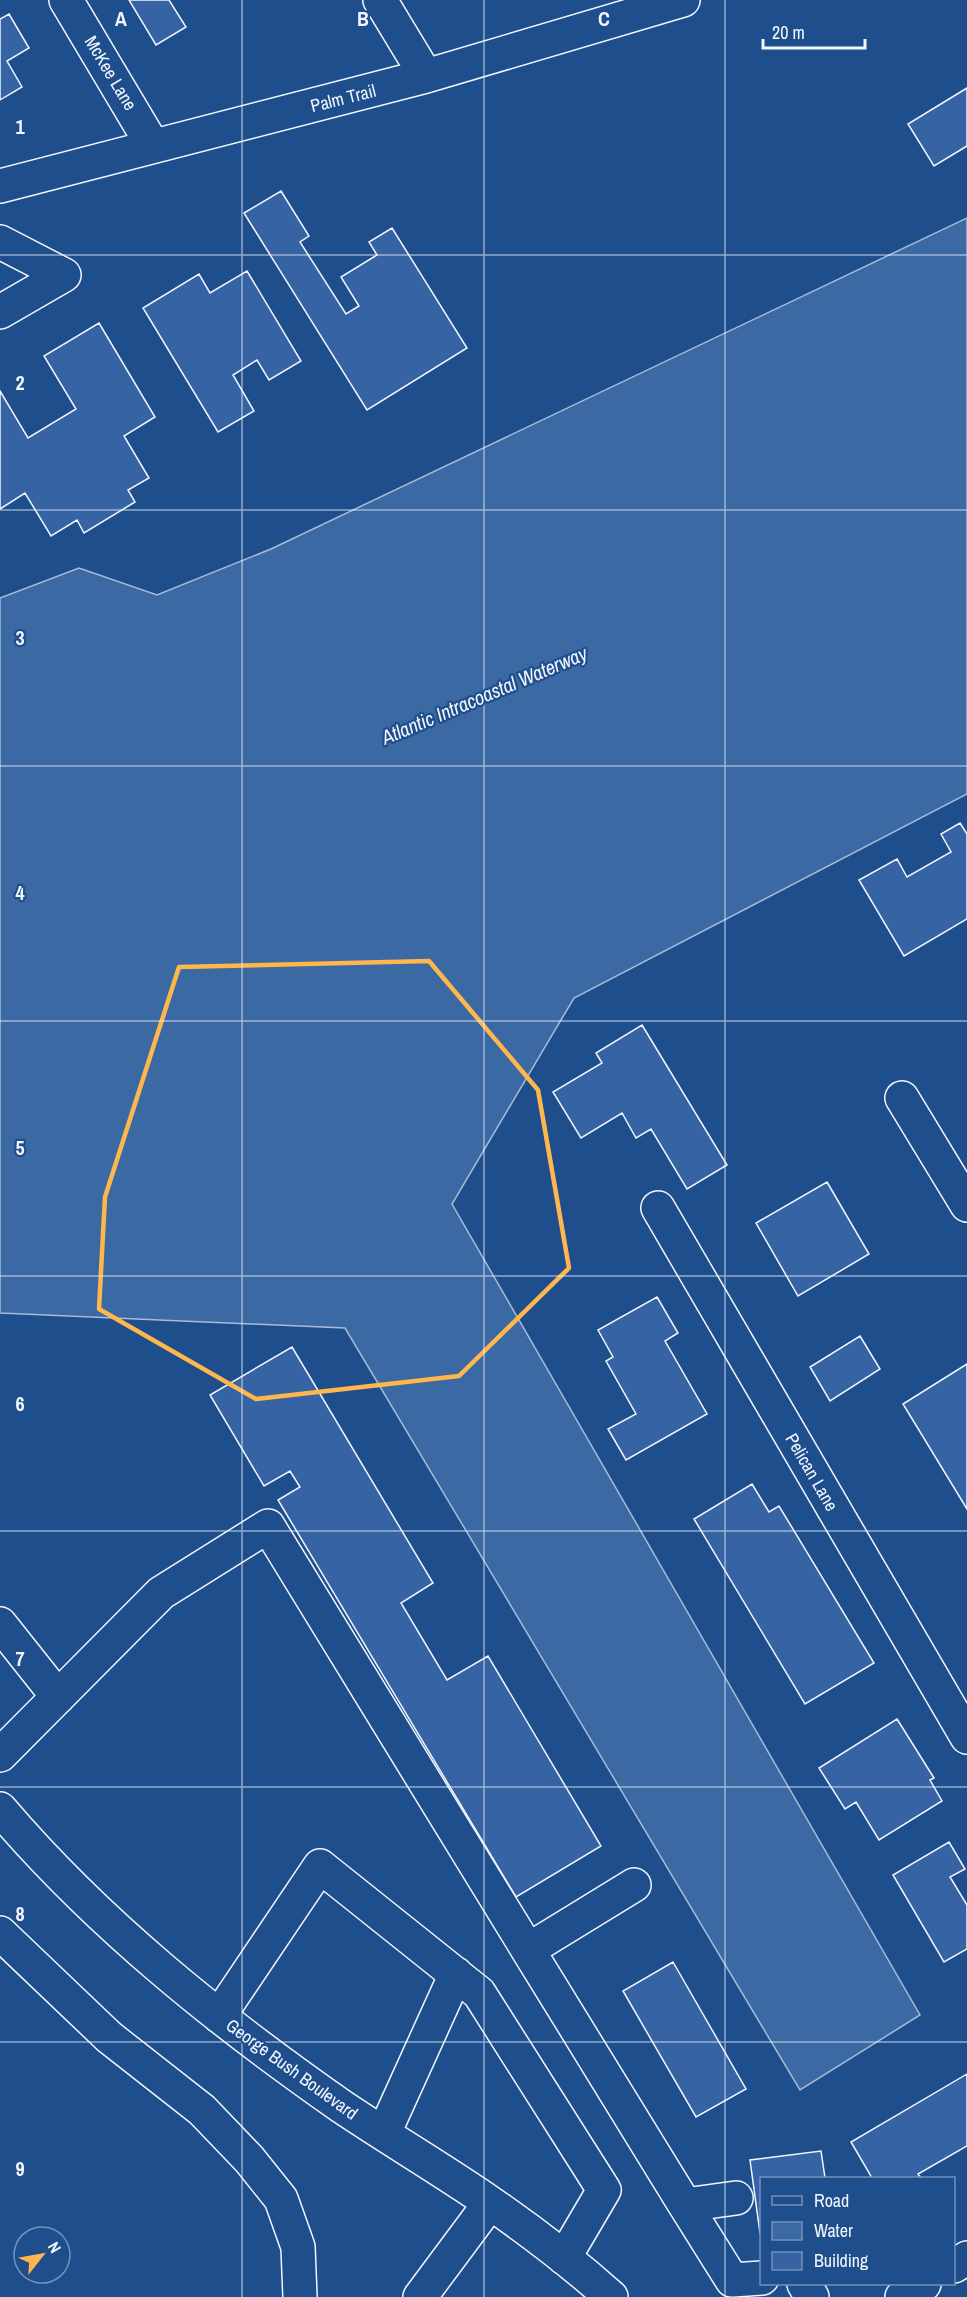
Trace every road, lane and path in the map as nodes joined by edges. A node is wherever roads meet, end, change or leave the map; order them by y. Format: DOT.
graph roads {
  1 [pos="66,0"];
  2 [pos="380,0"];
  3 [pos="669,2"];
  4 [pos="426,76"];
  5 [pos="153,146"];
  6 [pos="0,186"];
  7 [pos="0,242"];
  8 [pos="0,312"];
  9 [pos="902,1098"];
  10 [pos="967,1205"];
  11 [pos="658,1208"];
  12 [pos="0,1624"];
  13 [pos="58,1697"];
  14 [pos="967,1737"];
  15 [pos="0,1755"];
  16 [pos="0,1809"];
  17 [pos="634,1885"];
  18 [pos="0,1933"];
  19 [pos="528,1950"];
  20 [pos="456,1974"];
  21 [pos="219,2016"];
  22 [pos="384,2133"];
  23 [pos="736,2198"];
  24 [pos="490,2203"];
  25 [pos="685,2205"];
  26 [pos="564,2258"];
  27 [pos="760,2278"];
  28 [pos="921,2285"];
  29 [pos="300,2297"];
  30 [pos="420,2297"];
  31 [pos="611,2297"];
  32 [pos="902,2297"];
  1 -- 5 [label="street, McKee Lane"];
  2 -- 4 [label="street"];
  3 -- 4 [label="street, Palm Trail"];
  4 -- 5 [label="street, Palm Trail"];
  5 -- 6 [label="street, Palm Trail"];
  7 -- 8 [label="street"];
  9 -- 10 [label="street"];
  11 -- 14 [label="street, Pelican Lane"];
  12 -- 13 [label="street"];
  13 -- 15 [label="street"];
  13 -- 19 [label="street"];
  16 -- 21 [label="street, George Bush Boulevard"];
  17 -- 19 [label="street"];
  18 -- 29 [label="street"];
  19 -- 25 [label="street"];
  20 -- 21 [label="street"];
  20 -- 22 [label="street"];
  20 -- 26 [label="street"];
  21 -- 22 [label="street, George Bush Boulevard"];
  22 -- 24 [label="street, George Bush Boulevard"];
  23 -- 25 [label="street"];
  24 -- 26 [label="street, George Bush Boulevard"];
  24 -- 30 [label="street"];
  25 -- 27 [label="street"];
  26 -- 31 [label="street, George Bush Boulevard"];
  28 -- 32 [label="street"];
}
